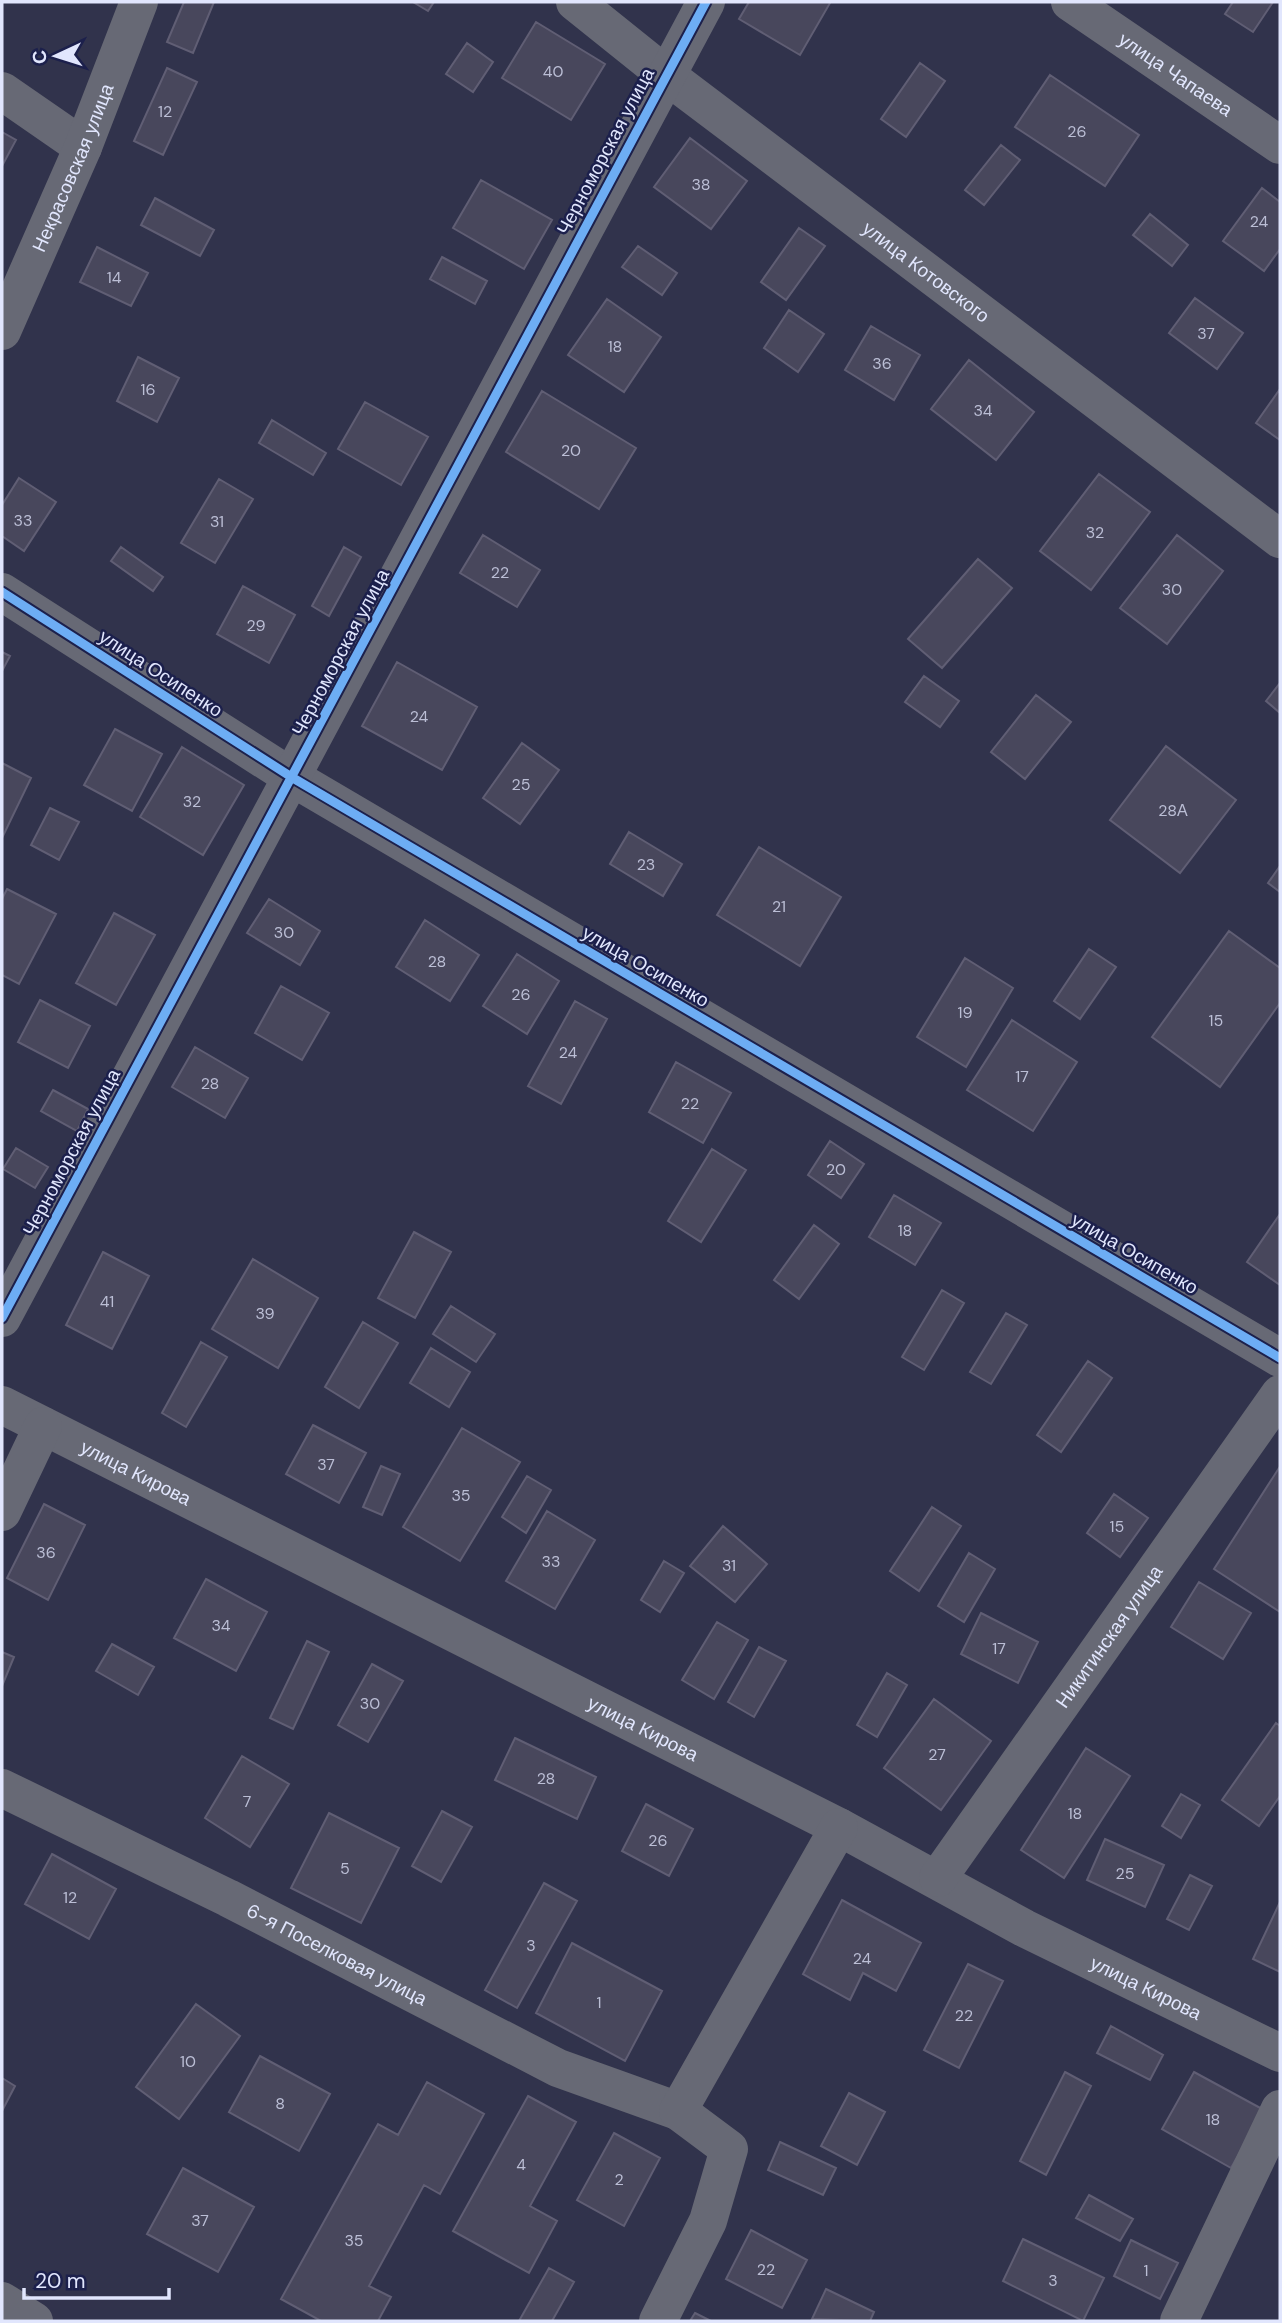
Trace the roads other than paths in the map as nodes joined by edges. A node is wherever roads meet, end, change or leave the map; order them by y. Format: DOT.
graph roads {
  1 [pos="139,2"];
  2 [pos="575,2"];
  3 [pos="706,2"];
  4 [pos="1070,2"];
  5 [pos="666,75"];
  6 [pos="2,91"];
  7 [pos="1280,145"];
  8 [pos="83,147"];
  9 [pos="2,331"];
  10 [pos="1280,539"];
  11 [pos="2,592"];
  12 [pos="293,778"];
  13 [pos="2,1318"];
  14 [pos="1280,1358"];
  15 [pos="1280,1394"];
  16 [pos="2,1405"];
  17 [pos="43,1426"];
  18 [pos="2,1512"];
  19 [pos="2,1788"];
  20 [pos="839,1827"];
  21 [pos="938,1878"];
  22 [pos="1280,2053"];
  23 [pos="1280,2109"];
  24 [pos="678,2111"];
  25 [pos="2,2301"];
  26 [pos="34,2321"];
  27 [pos="658,2321"];
  28 [pos="1179,2321"];
  1 -- 8 [label="street, Некрасовская улица"];
  2 -- 5 [label="street, улица Котовского"];
  3 -- 5 [label="street, Черноморская улица"];
  4 -- 7 [label="street, улица Чапаева"];
  5 -- 10 [label="street, улица Котовского"];
  5 -- 12 [label="street, Черноморская улица"];
  6 -- 8 [label="street"];
  8 -- 9 [label="street, Некрасовская улица"];
  11 -- 12 [label="street, улица Осипенко"];
  12 -- 13 [label="street, Черноморская улица"];
  12 -- 14 [label="street, улица Осипенко"];
  15 -- 21 [label="street, Никитинская улица"];
  16 -- 17 [label="street, улица Кирова"];
  17 -- 18 [label="street"];
  17 -- 20 [label="street, улица Кирова"];
  19 -- 24 [label="street, 6-я Поселковая улица"];
  20 -- 21 [label="street, улица Кирова"];
  20 -- 24 [label="street"];
  21 -- 22 [label="street, улица Кирова"];
  23 -- 28 [label="street"];
  24 -- 27 [label="street"];
  25 -- 26 [label="street"];
}
